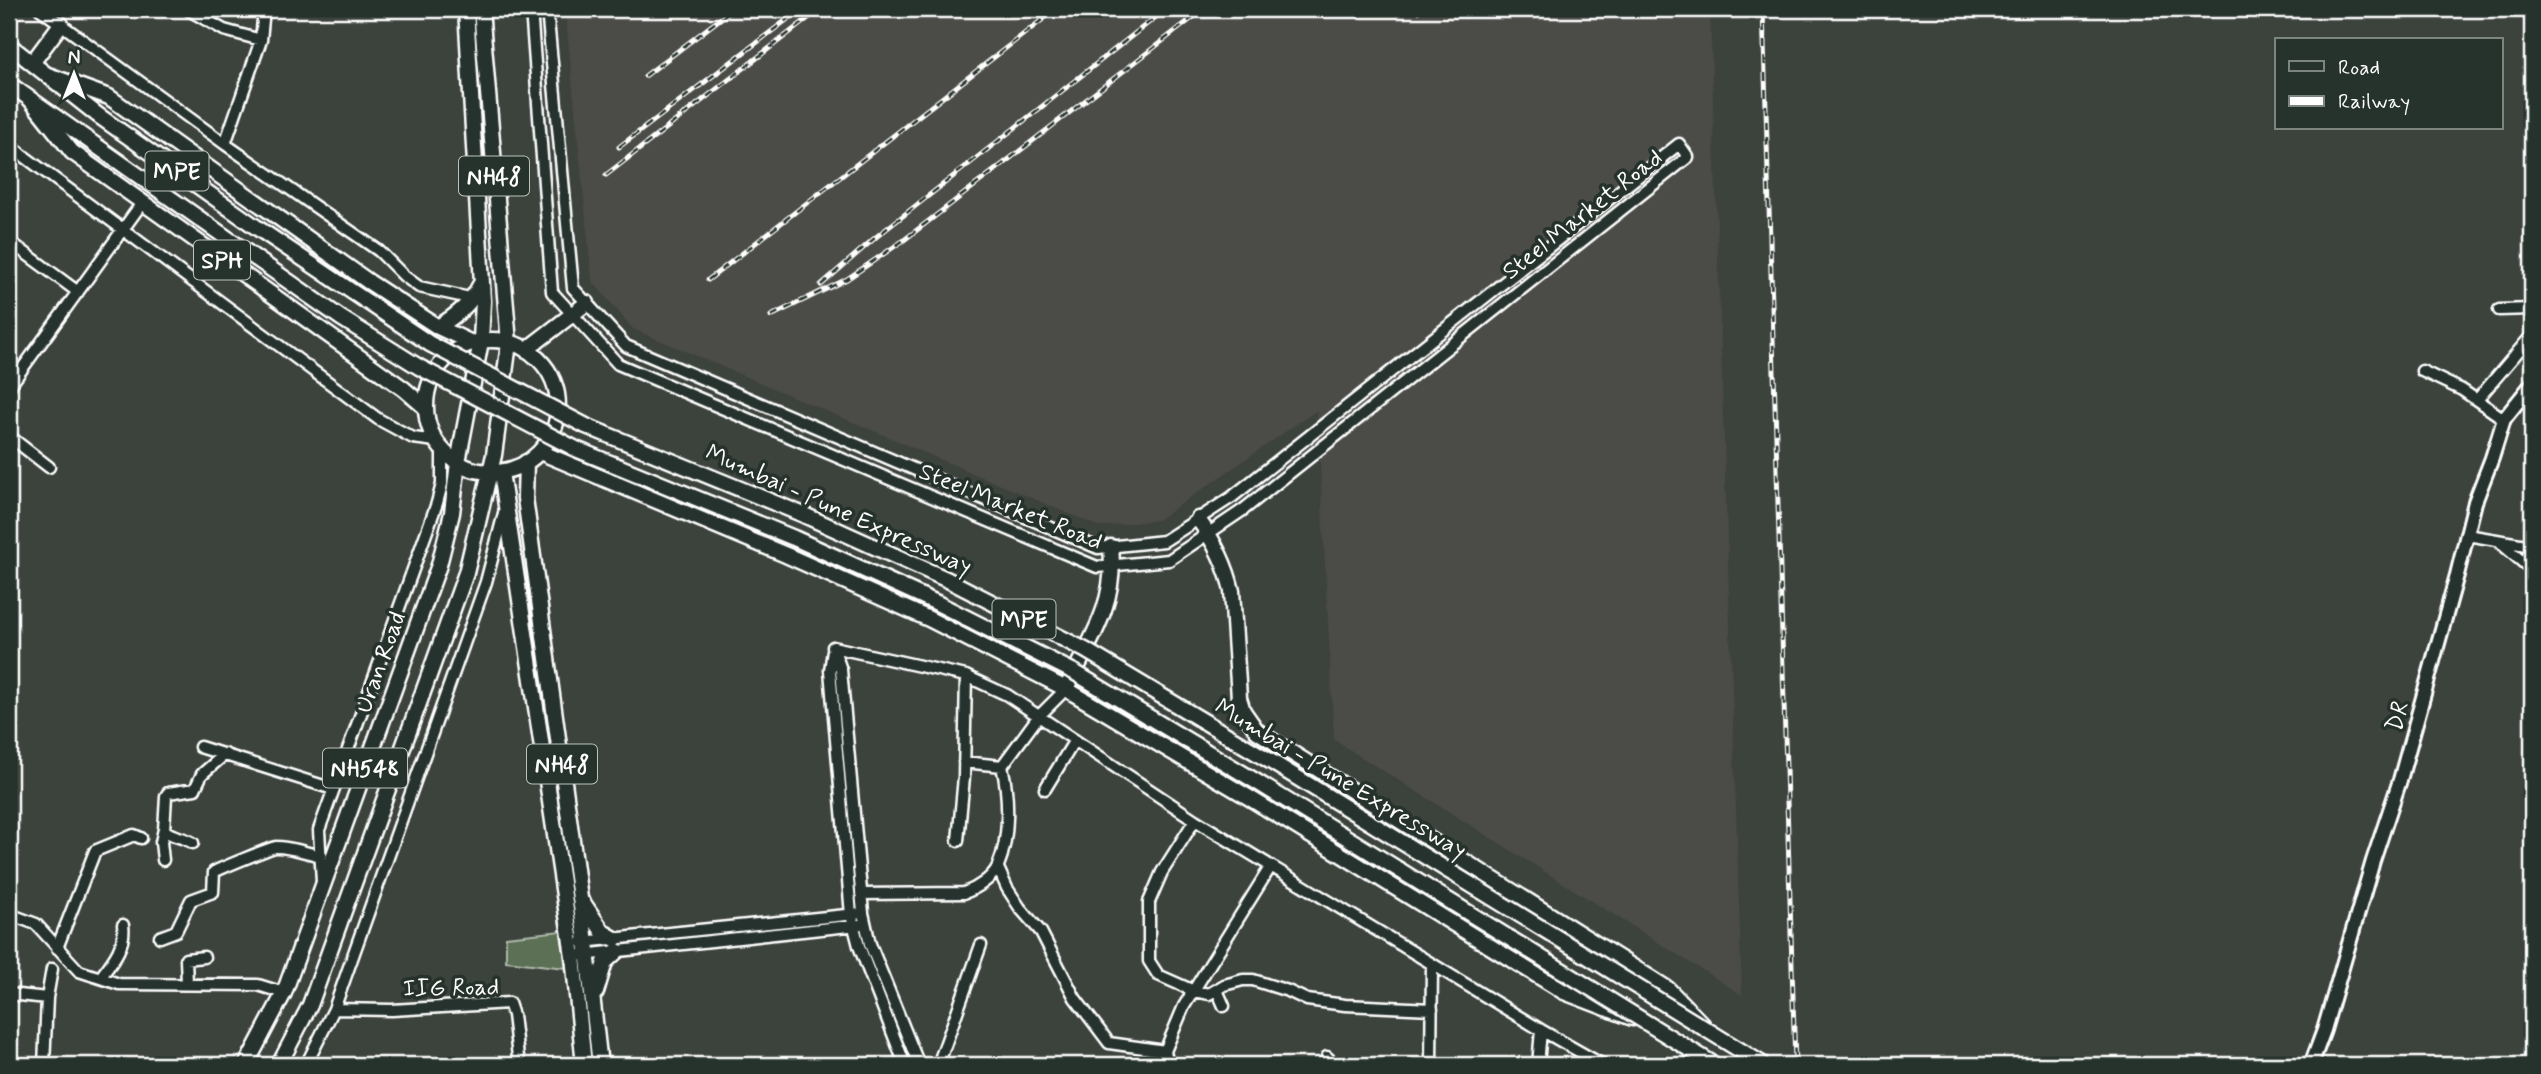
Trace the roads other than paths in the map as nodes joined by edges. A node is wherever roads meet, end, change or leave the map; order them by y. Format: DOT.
graph roads {
  1 [pos="40,9"];
  2 [pos="187,9"];
  3 [pos="264,9"];
  4 [pos="466,9"];
  5 [pos="481,9"];
  6 [pos="531,9"];
  7 [pos="547,9"];
  8 [pos="61,24"];
  9 [pos="261,40"];
  10 [pos="9,45"];
  11 [pos="32,62"];
  12 [pos="48,75"];
  13 [pos="9,83"];
  14 [pos="30,99"];
  15 [pos="225,144"];
  16 [pos="9,145"];
  17 [pos="142,203"];
  18 [pos="123,229"];
  19 [pos="9,241"];
  20 [pos="482,282"];
  21 [pos="78,292"];
  22 [pos="474,299"];
  23 [pos="587,303"];
  24 [pos="2532,309"];
  25 [pos="2499,310"];
  26 [pos="572,314"];
  27 [pos="438,327"];
  28 [pos="2532,335"];
  29 [pos="477,342"];
  30 [pos="509,343"];
  31 [pos="526,350"];
  32 [pos="2422,371"];
  33 [pos="2532,384"];
  34 [pos="9,387"];
  35 [pos="2477,400"];
  36 [pos="426,408"];
  37 [pos="2504,419"];
  38 [pos="9,436"];
  39 [pos="439,445"];
  40 [pos="540,452"];
  41 [pos="458,463"];
  42 [pos="526,463"];
  43 [pos="50,467"];
  44 [pos="496,472"];
  45 [pos="505,509"];
  46 [pos="1198,519"];
  47 [pos="1209,533"];
  48 [pos="2467,535"];
  49 [pos="2496,540"];
  50 [pos="2532,546"];
  51 [pos="1111,547"];
  52 [pos="1113,566"];
  53 [pos="2532,570"];
  54 [pos="833,647"];
  55 [pos="966,676"];
  56 [pos="1066,689"];
  57 [pos="1038,717"];
  58 [pos="1076,740"];
  59 [pos="201,747"];
  60 [pos="225,754"];
  61 [pos="964,762"];
  62 [pos="1002,766"];
  63 [pos="333,789"];
  64 [pos="1045,789"];
  65 [pos="1195,820"];
  66 [pos="164,829"];
  67 [pos="141,838"];
  68 [pos="958,841"];
  69 [pos="193,843"];
  70 [pos="321,856"];
  71 [pos="163,860"];
  72 [pos="1271,866"];
  73 [pos="998,867"];
  74 [pos="323,886"];
  75 [pos="861,894"];
  76 [pos="580,896"];
  77 [pos="9,914"];
  78 [pos="864,919"];
  79 [pos="853,920"];
  80 [pos="123,925"];
  81 [pos="160,937"];
  82 [pos="616,945"];
  83 [pos="981,945"];
  84 [pos="57,948"];
  85 [pos="587,948"];
  86 [pos="572,950"];
  87 [pos="204,957"];
  88 [pos="1432,964"];
  89 [pos="52,969"];
  90 [pos="100,978"];
  91 [pos="187,983"];
  92 [pos="1217,990"];
  93 [pos="1194,991"];
  94 [pos="9,993"];
  95 [pos="284,993"];
  96 [pos="47,998"];
  97 [pos="593,1002"];
  98 [pos="1224,1006"];
  99 [pos="334,1009"];
  100 [pos="1432,1009"];
  101 [pos="1647,1023"];
  102 [pos="1541,1030"];
  103 [pos="1711,1032"];
  104 [pos="1165,1051"];
  105 [pos="44,1065"];
  106 [pos="246,1065"];
  107 [pos="279,1065"];
  108 [pos="306,1065"];
  109 [pos="519,1065"];
  110 [pos="584,1065"];
  111 [pos="600,1065"];
  112 [pos="905,1065"];
  113 [pos="919,1065"];
  114 [pos="938,1065"];
  115 [pos="1168,1065"];
  116 [pos="1431,1065"];
  117 [pos="1538,1065"];
  118 [pos="1603,1065"];
  119 [pos="1715,1065"];
  120 [pos="1764,1065"];
  121 [pos="2311,1065"];
  1 -- 8 [label="street"];
  2 -- 9 [label="street"];
  3 -- 9 [label="street"];
  4 -- 20 [label="highway, NH48"];
  5 -- 30 [label="highway, NH48"];
  6 -- 26 [label="street, Steel Market Road"];
  7 -- 23 [label="street, Steel Market Road"];
  8 -- 11 [label="highway"];
  8 -- 15 [label="street"];
  9 -- 15 [label="street"];
  10 -- 11 [label="highway, SPH"];
  11 -- 12 [label="highway, SPH"];
  12 -- 27 [label="highway, SPH"];
  12 -- 103 [label="highway, Mumbai - Pune Expressway / MPE, bridge"];
  13 -- 14 [label="highway, SPH"];
  14 -- 17 [label="highway, SPH"];
  14 -- 101 [label="highway, Mumbai - Pune Expressway / MPE, bridge"];
  15 -- 22 [label="street"];
  16 -- 18 [label="street"];
  17 -- 18 [label="street"];
  17 -- 36 [label="highway, SPH"];
  18 -- 21 [label="street"];
  18 -- 39 [label="street"];
  19 -- 21 [label="street"];
  20 -- 22 [label="highway"];
  20 -- 29 [label="highway, NH48"];
  21 -- 34 [label="street"];
  22 -- 27 [label="highway"];
  23 -- 26 [label="highway"];
  23 -- 51 [label="street, Steel Market Road"];
  24 -- 25 [label="street"];
  26 -- 31 [label="highway"];
  26 -- 52 [label="street, Steel Market Road"];
  27 -- 29 [label="highway, SPH"];
  28 -- 35 [label="street"];
  29 -- 30 [label="highway"];
  29 -- 36 [label="highway"];
  29 -- 41 [label="highway, Uran Road"];
  30 -- 31 [label="highway"];
  30 -- 44 [label="highway"];
  31 -- 40 [label="highway"];
  32 -- 35 [label="street"];
  33 -- 37 [label="main road, DR"];
  35 -- 37 [label="street"];
  36 -- 39 [label="highway"];
  37 -- 48 [label="main road, DR"];
  38 -- 43 [label="street"];
  39 -- 41 [label="highway"];
  39 -- 63 [label="street"];
  40 -- 42 [label="highway"];
  40 -- 56 [label="highway"];
  41 -- 44 [label="highway"];
  41 -- 74 [label="highway, Uran Road / NH548"];
  42 -- 44 [label="highway"];
  42 -- 76 [label="highway, NH48"];
  44 -- 45 [label="highway, NH48"];
  44 -- 107 [label="highway, Uran Road / NH548"];
  45 -- 86 [label="highway, NH48"];
  45 -- 99 [label="street"];
  46 -- 47 [label="highway"];
  46 -- 47 [label="street, Steel Market Road"];
  46 -- 51 [label="street, Steel Market Road"];
  47 -- 52 [label="street, Steel Market Road"];
  47 -- 103 [label="highway, bridge"];
  48 -- 49 [label="street"];
  48 -- 121 [label="main road, DR"];
  49 -- 50 [label="street"];
  49 -- 53 [label="street"];
  51 -- 52 [label="highway"];
  52 -- 56 [label="highway"];
  54 -- 55 [label="street"];
  54 -- 75 [label="street"];
  54 -- 79 [label="street"];
  55 -- 57 [label="street"];
  55 -- 61 [label="street"];
  56 -- 57 [label="street"];
  56 -- 101 [label="highway, bridge"];
  57 -- 58 [label="street"];
  57 -- 62 [label="street"];
  58 -- 64 [label="street"];
  58 -- 65 [label="street"];
  59 -- 60 [label="street"];
  60 -- 63 [label="street"];
  60 -- 66 [label="street"];
  61 -- 62 [label="street"];
  61 -- 68 [label="street"];
  62 -- 73 [label="street"];
  63 -- 70 [label="street"];
  65 -- 72 [label="street"];
  65 -- 93 [label="street"];
  66 -- 69 [label="street"];
  66 -- 71 [label="street"];
  67 -- 84 [label="street"];
  70 -- 74 [label="street"];
  70 -- 81 [label="street"];
  72 -- 88 [label="street"];
  72 -- 93 [label="street"];
  73 -- 75 [label="street"];
  73 -- 104 [label="street"];
  74 -- 95 [label="highway, Uran Road / NH548"];
  75 -- 78 [label="street"];
  76 -- 82 [label="highway"];
  76 -- 85 [label="highway, NH48"];
  77 -- 84 [label="street"];
  78 -- 79 [label="street"];
  78 -- 113 [label="street"];
  79 -- 82 [label="street"];
  79 -- 112 [label="street"];
  80 -- 90 [label="street"];
  82 -- 85 [label="street"];
  82 -- 97 [label="highway"];
  83 -- 114 [label="street"];
  84 -- 90 [label="street"];
  85 -- 86 [label="street"];
  85 -- 97 [label="highway, NH48"];
  86 -- 110 [label="highway, NH48"];
  87 -- 91 [label="street"];
  88 -- 100 [label="street"];
  88 -- 102 [label="street"];
  89 -- 96 [label="street"];
  90 -- 91 [label="street"];
  91 -- 95 [label="street"];
  92 -- 93 [label="street"];
  92 -- 98 [label="street"];
  92 -- 100 [label="street"];
  93 -- 104 [label="street"];
  94 -- 96 [label="street"];
  95 -- 106 [label="highway, Uran Road / NH548"];
  96 -- 105 [label="street"];
  97 -- 111 [label="highway, NH48"];
  99 -- 108 [label="street"];
  99 -- 109 [label="street, IIG Road"];
  100 -- 116 [label="street"];
  101 -- 119 [label="highway, Mumbai - Pune Expressway / MPE, bridge"];
  102 -- 117 [label="street"];
  102 -- 118 [label="street"];
  103 -- 120 [label="highway, Mumbai - Pune Expressway / MPE, bridge"];
  104 -- 115 [label="street"];
}
